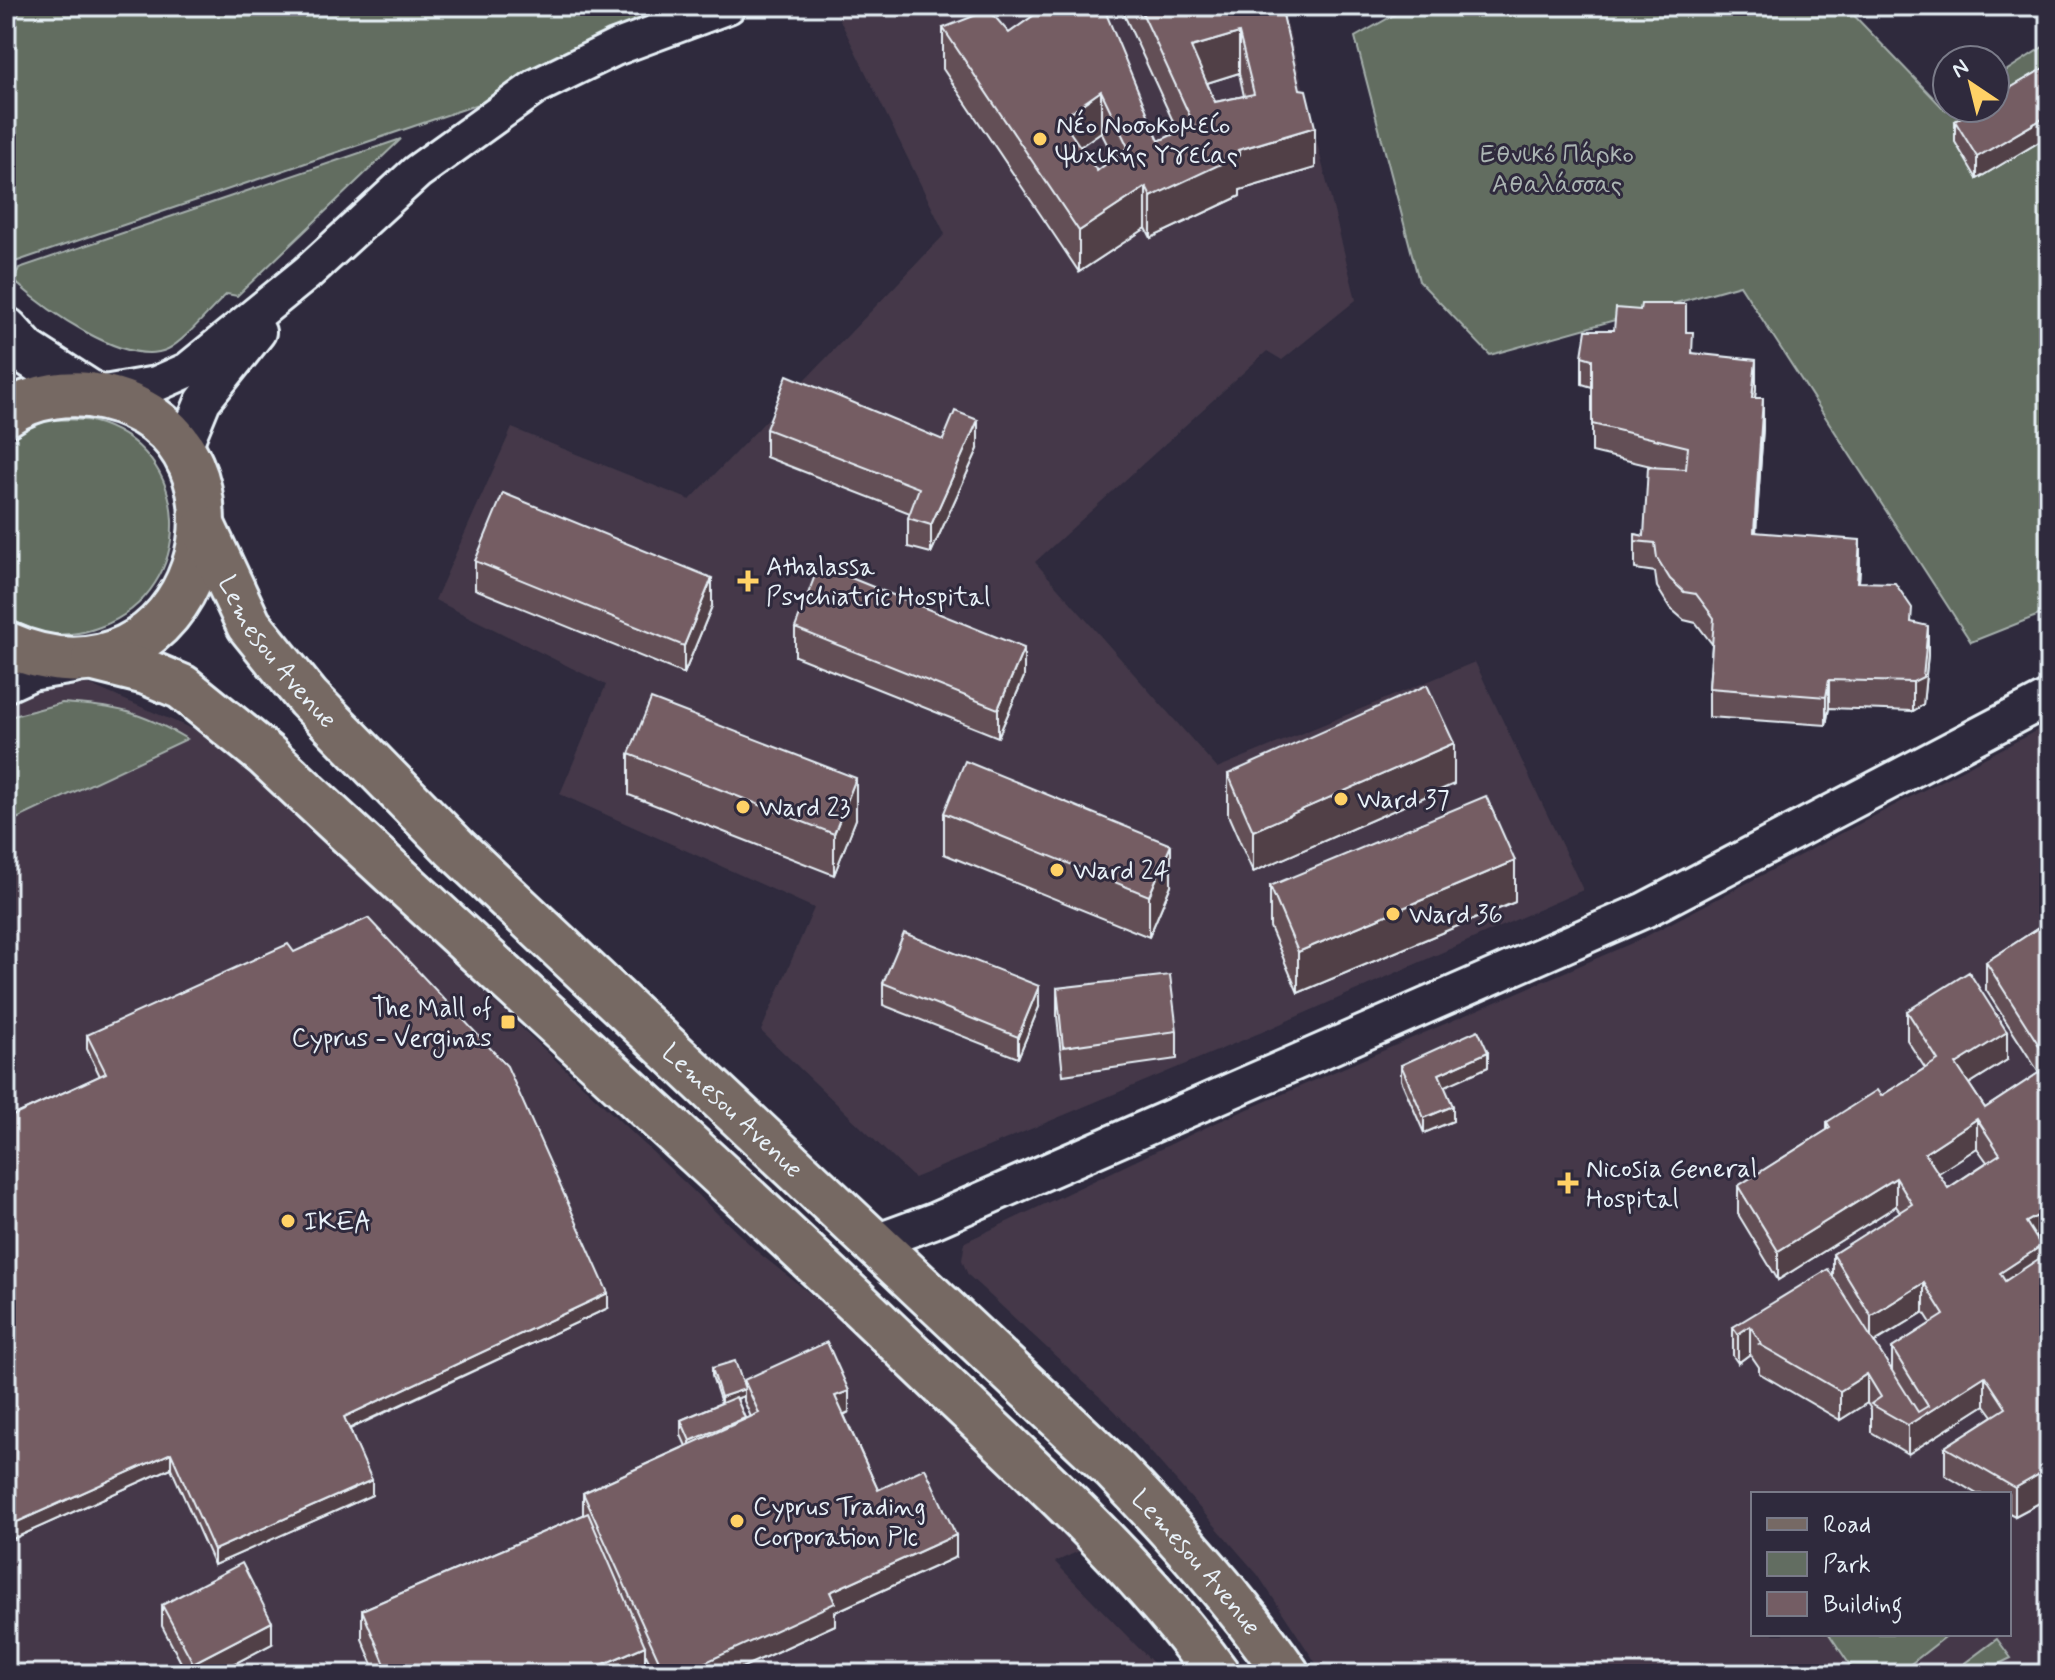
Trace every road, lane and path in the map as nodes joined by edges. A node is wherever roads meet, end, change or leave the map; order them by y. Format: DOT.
graph roads {
  1 [pos="728,6"];
  2 [pos="307,273"];
  3 [pos="6,330"];
  4 [pos="93,395"];
  5 [pos="6,414"];
  6 [pos="182,452"];
  7 [pos="204,529"];
  8 [pos="6,644"];
  9 [pos="83,660"];
  10 [pos="6,679"];
  11 [pos="2049,698"];
  12 [pos="873,1243"];
  13 [pos="1217,1674"];
  14 [pos="1287,1674"];
  1 -- 2 [label="street"];
  2 -- 4 [label="street"];
  2 -- 6 [label="street"];
  3 -- 4 [label="main road"];
  4 -- 5 [label="main road"];
  4 -- 6 [label="main road"];
  6 -- 7 [label="main road"];
  7 -- 9 [label="main road"];
  7 -- 12 [label="main road, Lemesou Avenue"];
  8 -- 9 [label="main road"];
  9 -- 10 [label="main road"];
  9 -- 13 [label="main road"];
  11 -- 12 [label="street"];
  12 -- 14 [label="main road, Lemesou Avenue"];
}
